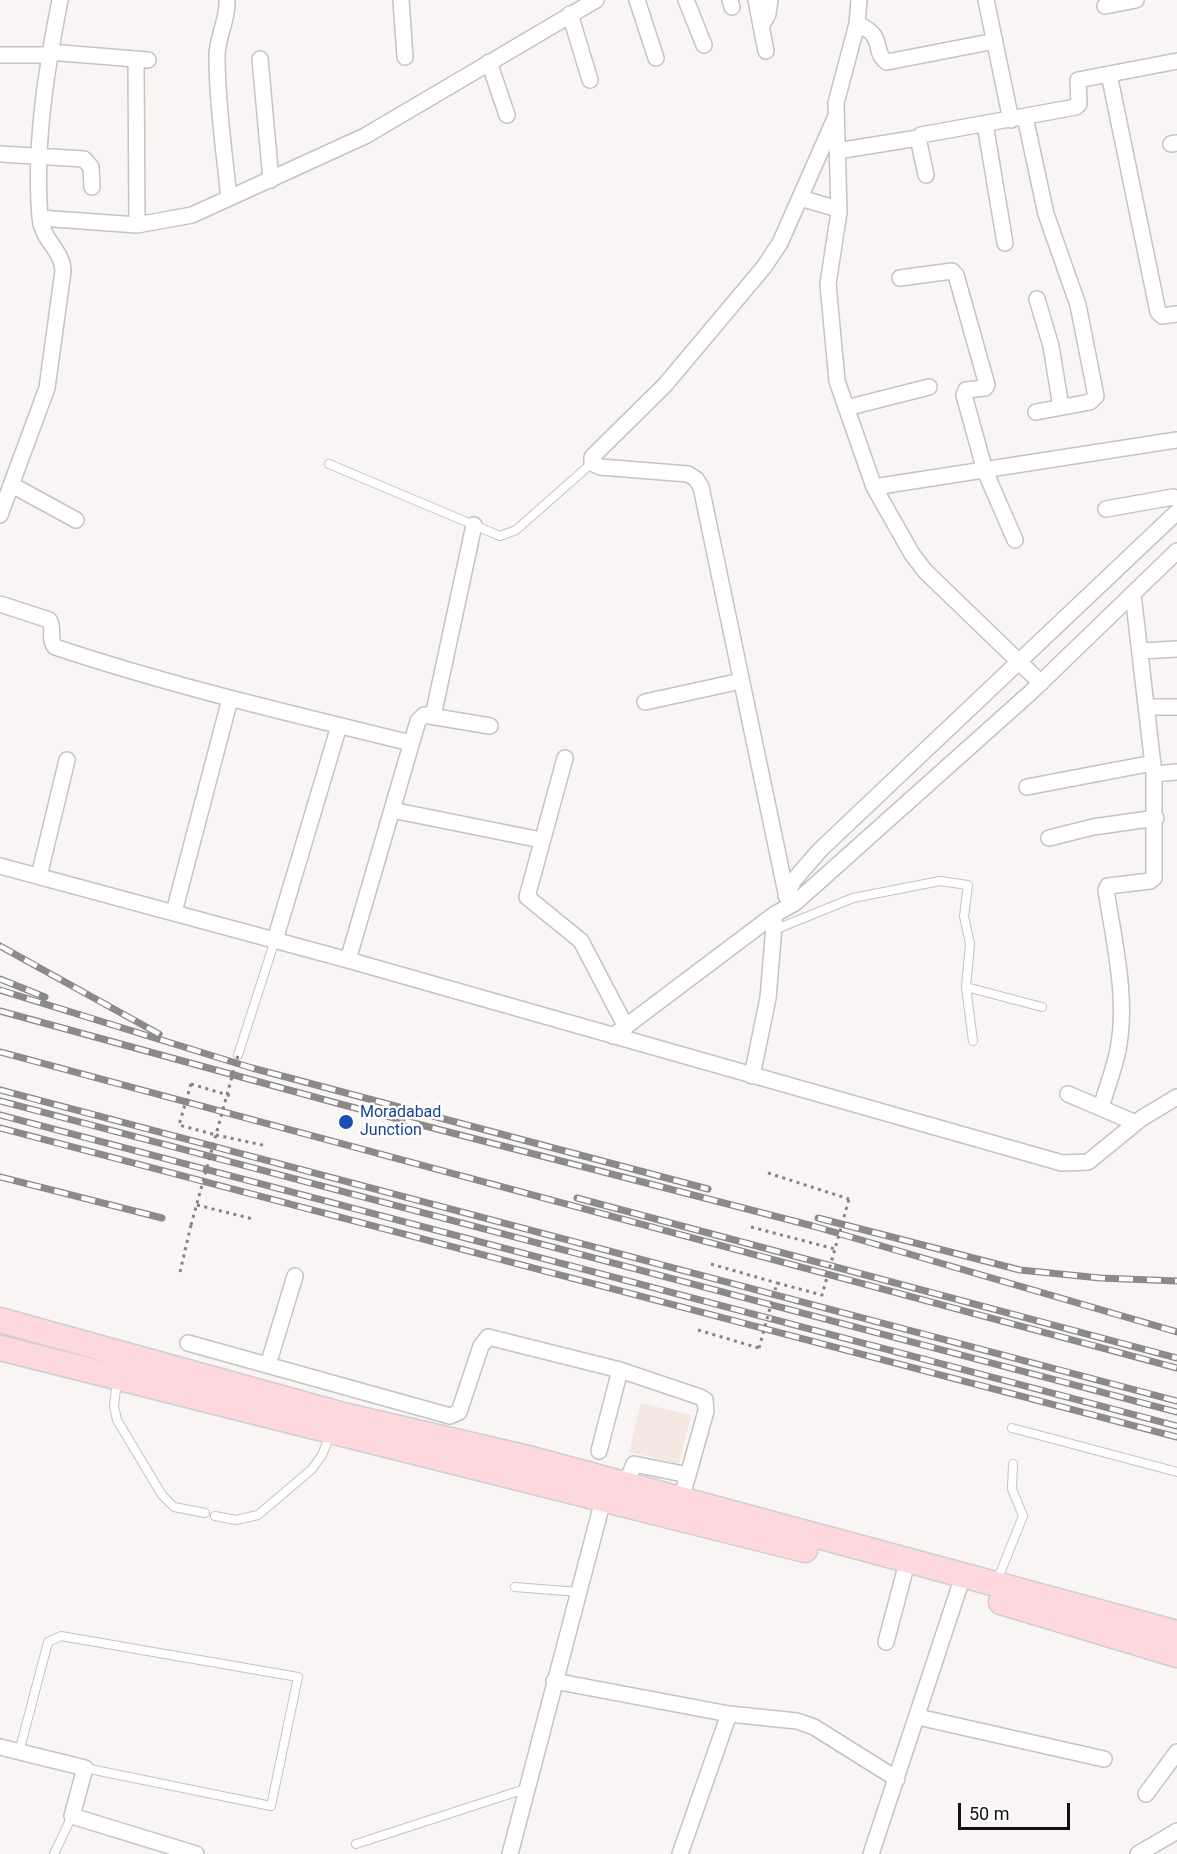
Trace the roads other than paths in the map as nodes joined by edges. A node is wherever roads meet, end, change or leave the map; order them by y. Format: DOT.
graph roads {
  1 [pos="60,0"];
  2 [pos="227,0"];
  3 [pos="401,0"];
  4 [pos="596,0"];
  5 [pos="637,0"];
  6 [pos="686,0"];
  7 [pos="756,0"];
  8 [pos="770,0"];
  9 [pos="986,0"];
  10 [pos="1136,0"];
  11 [pos="862,1"];
  12 [pos="1105,6"];
  13 [pos="570,14"];
  14 [pos="857,24"];
  15 [pos="761,27"];
  16 [pos="995,41"];
  17 [pos="704,45"];
  18 [pos="766,51"];
  19 [pos="49,54"];
  20 [pos="0,55"];
  21 [pos="405,57"];
  22 [pos="656,58"];
  23 [pos="260,59"];
  24 [pos="1177,61"];
  25 [pos="489,62"];
  26 [pos="1109,74"];
  27 [pos="590,80"];
  28 [pos="507,115"];
  29 [pos="836,116"];
  30 [pos="1018,119"];
  31 [pos="985,124"];
  32 [pos="918,138"];
  33 [pos="837,151"];
  34 [pos="0,154"];
  35 [pos="40,156"];
  36 [pos="926,176"];
  37 [pos="271,180"];
  38 [pos="92,187"];
  39 [pos="230,198"];
  40 [pos="800,198"];
  41 [pos="838,209"];
  42 [pos="40,218"];
  43 [pos="137,225"];
  44 [pos="1005,243"];
  45 [pos="900,278"];
  46 [pos="1036,299"];
  47 [pos="1177,314"];
  48 [pos="929,387"];
  49 [pos="1061,407"];
  50 [pos="846,408"];
  51 [pos="1036,412"];
  52 [pos="1177,440"];
  53 [pos="592,463"];
  54 [pos="329,464"];
  55 [pos="985,471"];
  56 [pos="12,485"];
  57 [pos="874,488"];
  58 [pos="1177,499"];
  59 [pos="1106,509"];
  60 [pos="1177,512"];
  61 [pos="0,515"];
  62 [pos="76,520"];
  63 [pos="474,525"];
  64 [pos="1015,540"];
  65 [pos="1177,551"];
  66 [pos="1133,594"];
  67 [pos="0,604"];
  68 [pos="1177,649"];
  69 [pos="1140,651"];
  70 [pos="1020,663"];
  71 [pos="741,681"];
  72 [pos="1041,683"];
  73 [pos="230,699"];
  74 [pos="645,702"];
  75 [pos="1148,707"];
  76 [pos="1177,707"];
  77 [pos="433,716"];
  78 [pos="339,726"];
  79 [pos="490,726"];
  80 [pos="411,743"];
  81 [pos="565,758"];
  82 [pos="67,760"];
  83 [pos="1154,769"];
  84 [pos="1177,772"];
  85 [pos="1027,787"];
  86 [pos="392,810"];
  87 [pos="1156,818"];
  88 [pos="1049,838"];
  89 [pos="541,840"];
  90 [pos="0,866"];
  91 [pos="39,876"];
  92 [pos="781,905"];
  93 [pos="174,912"];
  94 [pos="774,930"];
  95 [pos="275,940"];
  96 [pos="348,960"];
  97 [pos="966,987"];
  98 [pos="1042,1007"];
  99 [pos="626,1027"];
  100 [pos="613,1036"];
  101 [pos="973,1041"];
  102 [pos="238,1055"];
  103 [pos="752,1076"];
  104 [pos="1068,1094"];
  105 [pos="1177,1097"];
  106 [pos="1101,1108"];
  107 [pos="1136,1123"];
  108 [pos="295,1276"];
  109 [pos="0,1320"];
  110 [pos="188,1343"];
  111 [pos="0,1348"];
  112 [pos="268,1365"];
  113 [pos="620,1370"];
  114 [pos="159,1376"];
  115 [pos="117,1377"];
  116 [pos="1012,1428"];
  117 [pos="332,1432"];
  118 [pos="599,1451"];
  119 [pos="454,1452"];
  120 [pos="1013,1464"];
  121 [pos="1177,1472"];
  122 [pos="688,1475"];
  123 [pos="626,1484"];
  124 [pos="603,1500"];
  125 [pos="681,1500"];
  126 [pos="205,1513"];
  127 [pos="215,1516"];
  128 [pos="904,1574"];
  129 [pos="961,1583"];
  130 [pos="996,1584"];
  131 [pos="515,1587"];
  132 [pos="578,1592"];
  133 [pos="1177,1632"];
  134 [pos="886,1642"];
  135 [pos="1177,1655"];
  136 [pos="554,1681"];
  137 [pos="729,1714"];
  138 [pos="918,1717"];
  139 [pos="0,1747"];
  140 [pos="19,1752"];
  141 [pos="1177,1752"];
  142 [pos="1104,1759"];
  143 [pos="85,1768"];
  144 [pos="897,1779"];
  145 [pos="525,1789"];
  146 [pos="1146,1794"];
  147 [pos="72,1816"];
  148 [pos="1177,1831"];
  149 [pos="356,1844"];
  150 [pos="54,1854"];
  151 [pos="196,1854"];
  152 [pos="510,1854"];
  153 [pos="680,1854"];
  154 [pos="871,1854"];
  155 [pos="1138,1854"];
  1 -- 19 [label="street"];
  2 -- 39 [label="street"];
  3 -- 21 [label="street"];
  4 -- 13 [label="street"];
  5 -- 22 [label="street"];
  6 -- 17 [label="street"];
  7 -- 15 [label="street"];
  8 -- 15 [label="street"];
  9 -- 16 [label="street"];
  10 -- 12 [label="street"];
  11 -- 14 [label="street"];
  13 -- 25 [label="street"];
  13 -- 27 [label="street"];
  14 -- 16 [label="street"];
  14 -- 29 [label="street"];
  15 -- 18 [label="street"];
  16 -- 30 [label="street"];
  19 -- 20 [label="street"];
  19 -- 35 [label="street"];
  19 -- 43 [label="street"];
  23 -- 37 [label="street"];
  24 -- 26 [label="street"];
  25 -- 28 [label="street"];
  25 -- 37 [label="street"];
  26 -- 30 [label="street"];
  26 -- 47 [label="street"];
  29 -- 33 [label="street"];
  29 -- 40 [label="street"];
  30 -- 31 [label="street"];
  30 -- 49 [label="street"];
  31 -- 32 [label="street"];
  31 -- 44 [label="street"];
  32 -- 33 [label="street"];
  32 -- 36 [label="street"];
  33 -- 41 [label="street"];
  34 -- 35 [label="street"];
  35 -- 38 [label="street"];
  35 -- 42 [label="street"];
  37 -- 39 [label="street"];
  39 -- 43 [label="street"];
  40 -- 41 [label="street"];
  40 -- 53 [label="street"];
  41 -- 50 [label="street"];
  42 -- 43 [label="street"];
  42 -- 56 [label="street"];
  45 -- 55 [label="street"];
  46 -- 49 [label="street"];
  48 -- 50 [label="street"];
  49 -- 51 [label="street"];
  50 -- 57 [label="street"];
  52 -- 55 [label="street"];
  53 -- 63 [label="lane"];
  53 -- 71 [label="street"];
  54 -- 63 [label="lane"];
  55 -- 57 [label="street"];
  55 -- 64 [label="street"];
  56 -- 61 [label="street"];
  56 -- 62 [label="street"];
  57 -- 70 [label="street"];
  58 -- 59 [label="street"];
  60 -- 70 [label="street"];
  63 -- 77 [label="street"];
  65 -- 66 [label="street"];
  66 -- 69 [label="street"];
  66 -- 72 [label="street"];
  67 -- 73 [label="street"];
  68 -- 69 [label="street"];
  69 -- 75 [label="street"];
  70 -- 72 [label="street"];
  70 -- 92 [label="street"];
  71 -- 74 [label="street"];
  71 -- 92 [label="street"];
  72 -- 92 [label="street"];
  73 -- 78 [label="street"];
  73 -- 93 [label="street"];
  75 -- 76 [label="street"];
  75 -- 83 [label="street"];
  77 -- 79 [label="street"];
  77 -- 80 [label="street"];
  78 -- 80 [label="street"];
  78 -- 95 [label="street"];
  80 -- 86 [label="street"];
  81 -- 89 [label="street"];
  82 -- 91 [label="street"];
  83 -- 84 [label="street"];
  83 -- 85 [label="street"];
  83 -- 87 [label="street"];
  86 -- 89 [label="street"];
  86 -- 96 [label="street"];
  87 -- 88 [label="street"];
  87 -- 106 [label="street"];
  89 -- 99 [label="street"];
  90 -- 91 [label="street"];
  91 -- 93 [label="street"];
  92 -- 94 [label="street"];
  92 -- 99 [label="street"];
  93 -- 95 [label="street"];
  94 -- 97 [label="lane"];
  94 -- 103 [label="street"];
  95 -- 96 [label="street"];
  95 -- 102 [label="lane"];
  96 -- 100 [label="street"];
  97 -- 98 [label="lane"];
  97 -- 101 [label="lane"];
  99 -- 100 [label="street"];
  100 -- 103 [label="street"];
  103 -- 107 [label="street"];
  104 -- 106 [label="street"];
  105 -- 107 [label="street"];
  106 -- 107 [label="street"];
  108 -- 112 [label="street"];
  109 -- 114 [label="main road"];
  110 -- 112 [label="street"];
  111 -- 115 [label="main road"];
  112 -- 113 [label="street"];
  113 -- 118 [label="street"];
  113 -- 122 [label="street"];
  114 -- 115 [label="main road"];
  114 -- 117 [label="main road"];
  114 -- 119 [label="main road"];
  115 -- 126 [label="lane"];
  116 -- 121 [label="lane"];
  117 -- 119 [label="main road"];
  117 -- 127 [label="lane"];
  119 -- 123 [label="main road"];
  119 -- 124 [label="main road"];
  120 -- 130 [label="lane"];
  122 -- 123 [label="street"];
  122 -- 125 [label="street"];
  123 -- 125 [label="main road"];
  124 -- 128 [label="main road"];
  124 -- 132 [label="street"];
  125 -- 129 [label="main road"];
  128 -- 129 [label="main road"];
  128 -- 134 [label="street"];
  129 -- 130 [label="main road"];
  129 -- 135 [label="main road"];
  129 -- 138 [label="street"];
  130 -- 133 [label="main road"];
  131 -- 132 [label="lane"];
  132 -- 136 [label="street"];
  136 -- 137 [label="street"];
  136 -- 145 [label="street"];
  137 -- 144 [label="street"];
  137 -- 153 [label="street"];
  138 -- 142 [label="street"];
  138 -- 144 [label="street"];
  139 -- 140 [label="street"];
  140 -- 143 [label="street"];
  140 -- 143 [label="lane"];
  141 -- 146 [label="street"];
  143 -- 147 [label="street"];
  144 -- 154 [label="street"];
  145 -- 149 [label="lane"];
  145 -- 152 [label="street"];
  147 -- 150 [label="lane"];
  147 -- 151 [label="street"];
  148 -- 155 [label="street"];
}
